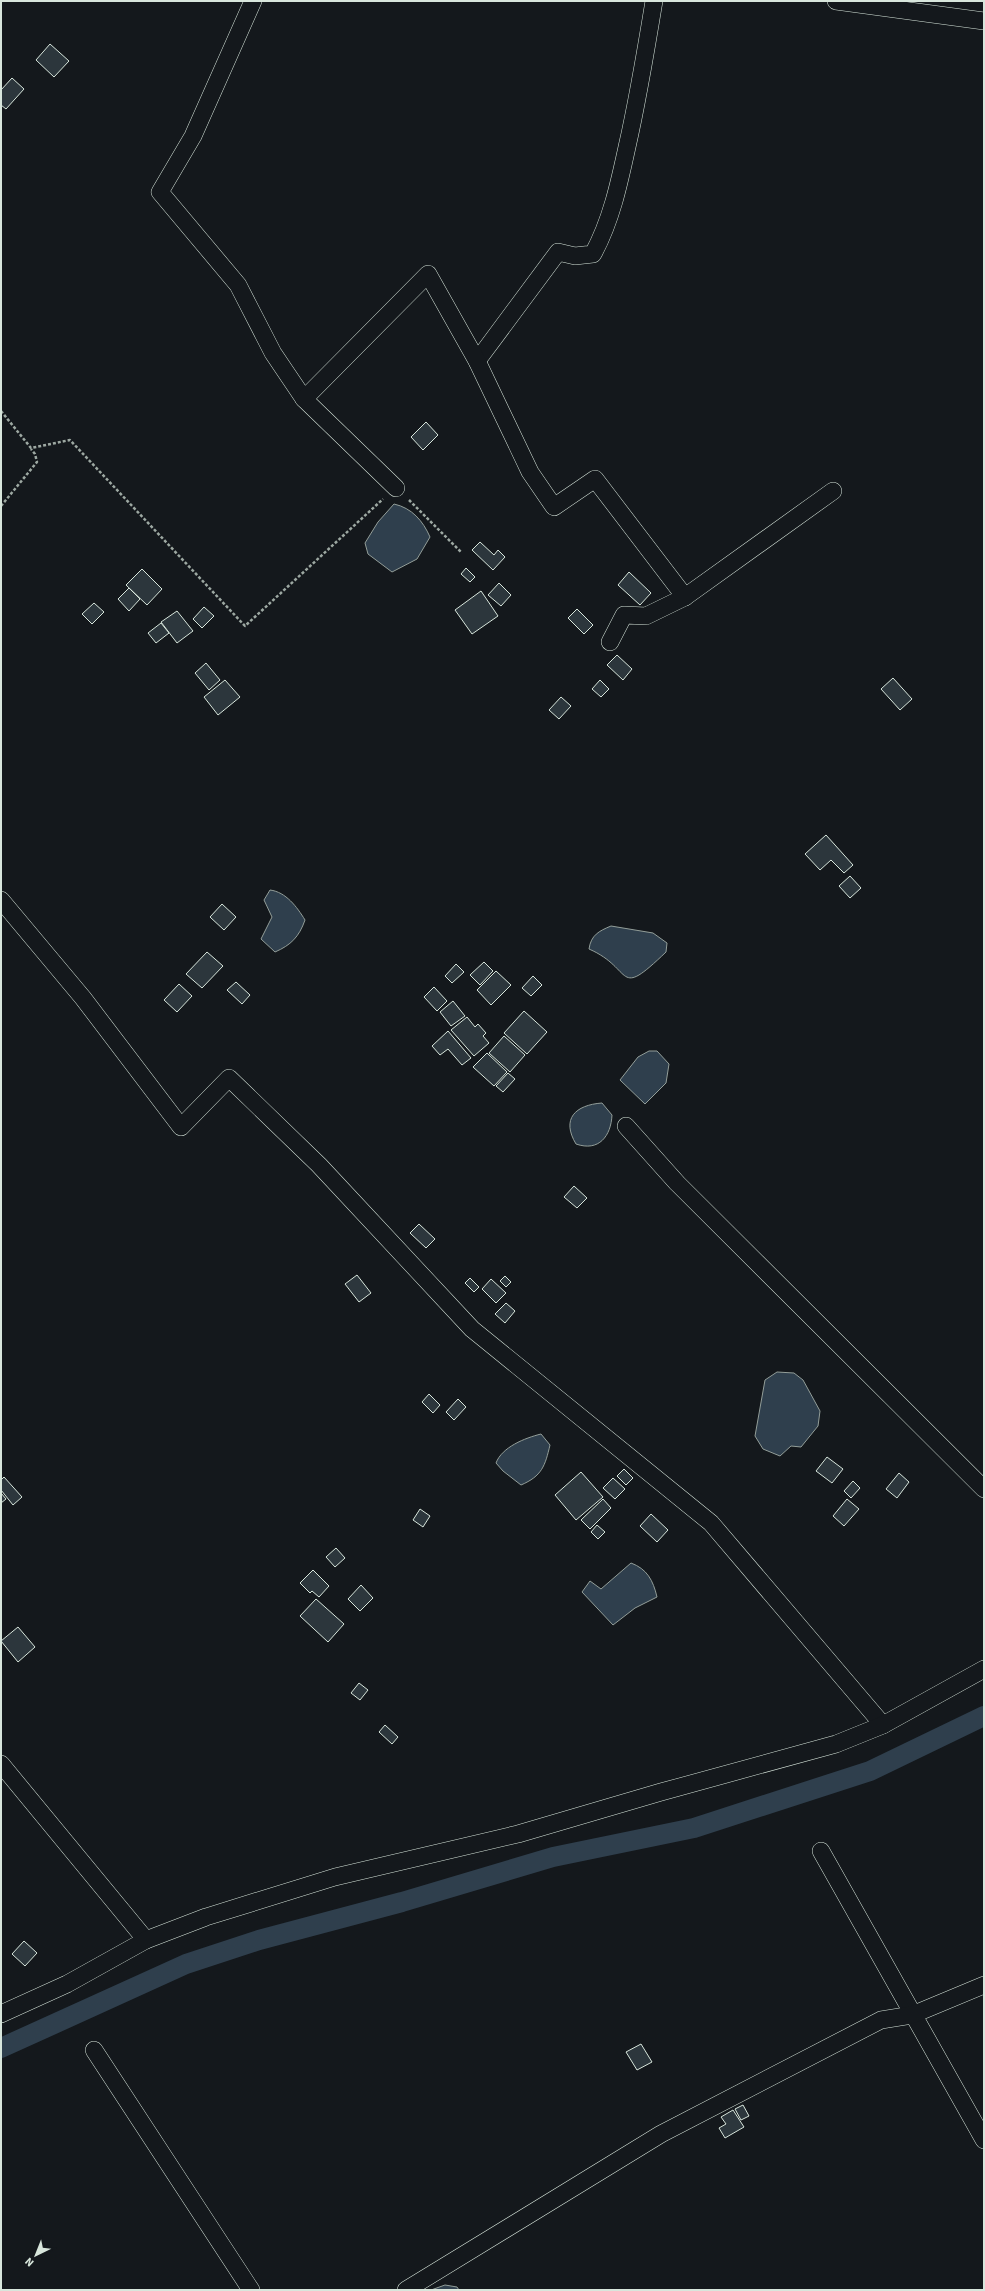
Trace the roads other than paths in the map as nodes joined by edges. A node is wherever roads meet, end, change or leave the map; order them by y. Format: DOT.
graph roads {
  1 [pos="253,1"];
  2 [pos="654,1"];
  3 [pos="836,1"];
  4 [pos="984,20"];
  5 [pos="477,361"];
  6 [pos="304,399"];
  7 [pos="396,488"];
  8 [pos="833,491"];
  9 [pos="685,597"];
  10 [pos="610,642"];
  11 [pos="1,900"];
  12 [pos="626,1126"];
  13 [pos="984,1489"];
  14 [pos="984,1669"];
  15 [pos="884,1725"];
  16 [pos="1,1764"];
  17 [pos="821,1851"];
  18 [pos="146,1940"];
  19 [pos="984,1985"];
  20 [pos="1,2014"];
  21 [pos="912,2015"];
  22 [pos="94,2050"];
  23 [pos="984,2140"];
  24 [pos="251,2290"];
  25 [pos="406,2290"];
  1 -- 6 [label="street"];
  2 -- 5 [label="street"];
  3 -- 4 [label="street"];
  5 -- 6 [label="street"];
  5 -- 9 [label="street"];
  6 -- 7 [label="street"];
  8 -- 9 [label="street"];
  9 -- 10 [label="street"];
  11 -- 15 [label="street"];
  12 -- 13 [label="street"];
  14 -- 15 [label="street"];
  15 -- 18 [label="street"];
  16 -- 18 [label="street"];
  17 -- 21 [label="street"];
  18 -- 20 [label="street"];
  19 -- 21 [label="street"];
  21 -- 23 [label="street"];
  21 -- 25 [label="street"];
  22 -- 24 [label="street"];
}
